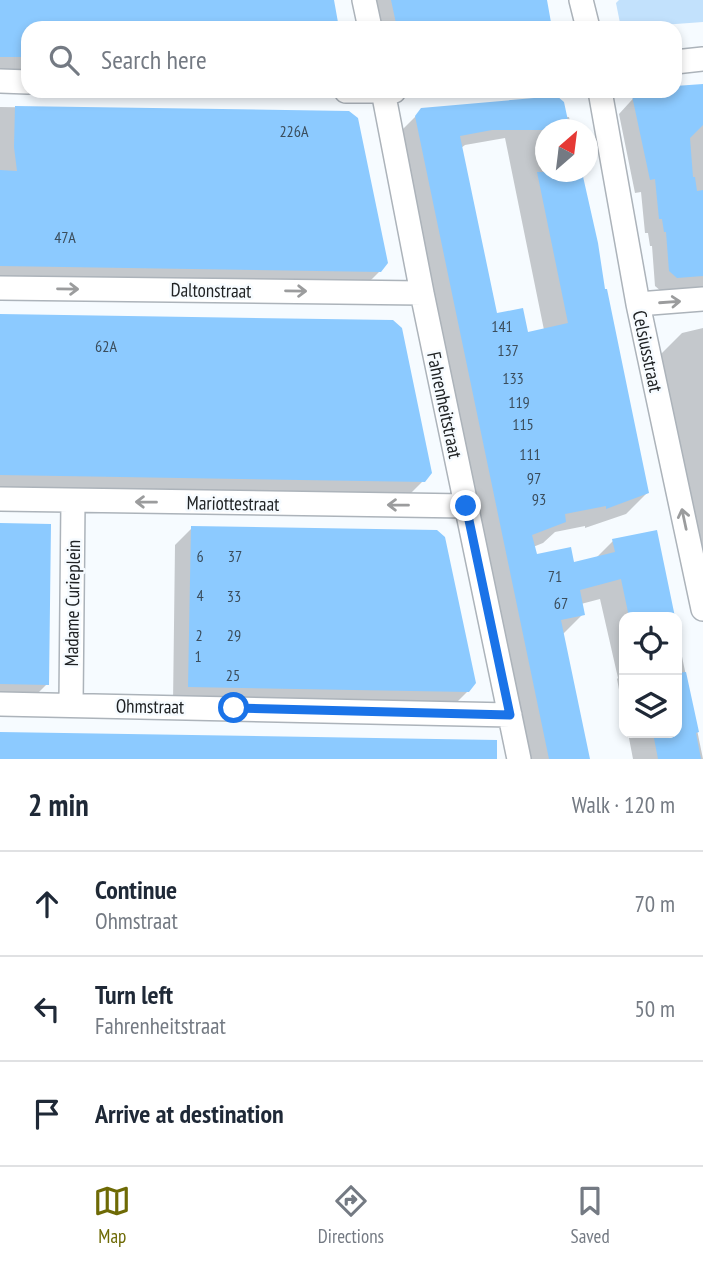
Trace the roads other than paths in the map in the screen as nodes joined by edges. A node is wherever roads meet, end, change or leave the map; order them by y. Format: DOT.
graph roads {
  1 [pos="364,0"];
  2 [pos="582,0"];
  3 [pos="368,21"];
  4 [pos="586,21"];
  5 [pos="703,59"];
  6 [pos="682,61"];
  7 [pos="0,81"];
  8 [pos="21,82"];
  9 [pos="388,98"];
  10 [pos="601,98"];
  11 [pos="0,288"];
  12 [pos="422,293"];
  13 [pos="703,299"];
  14 [pos="638,304"];
  15 [pos="0,499"];
  16 [pos="73,501"];
  17 [pos="466,506"];
  18 [pos="703,609"];
  19 [pos="0,704"];
  20 [pos="71,704"];
  21 [pos="510,715"];
  22 [pos="519,759"];
  1 -- 3 [label="street"];
  2 -- 4 [label="street"];
  5 -- 6 [label="street"];
  7 -- 8 [label="street"];
  9 -- 12 [label="street, Fahrenheitstraat"];
  10 -- 14 [label="street, Celsiusstraat"];
  11 -- 12 [label="street, Daltonstraat, one-way"];
  12 -- 17 [label="street, Fahrenheitstraat"];
  14 -- 13 [label="street, one-way"];
  18 -- 14 [label="street, Celsiusstraat, one-way"];
  15 -- 16 [label="street, Mariottestraat"];
  17 -- 16 [label="street, Mariottestraat, one-way"];
  16 -- 20 [label="street, Madame Curieplein"];
  17 -- 21 [label="street, Fahrenheitstraat"];
  19 -- 20 [label="street, Ohmstraat"];
  20 -- 21 [label="street, Ohmstraat"];
  21 -- 22 [label="street, Fahrenheitstraat"];
}
